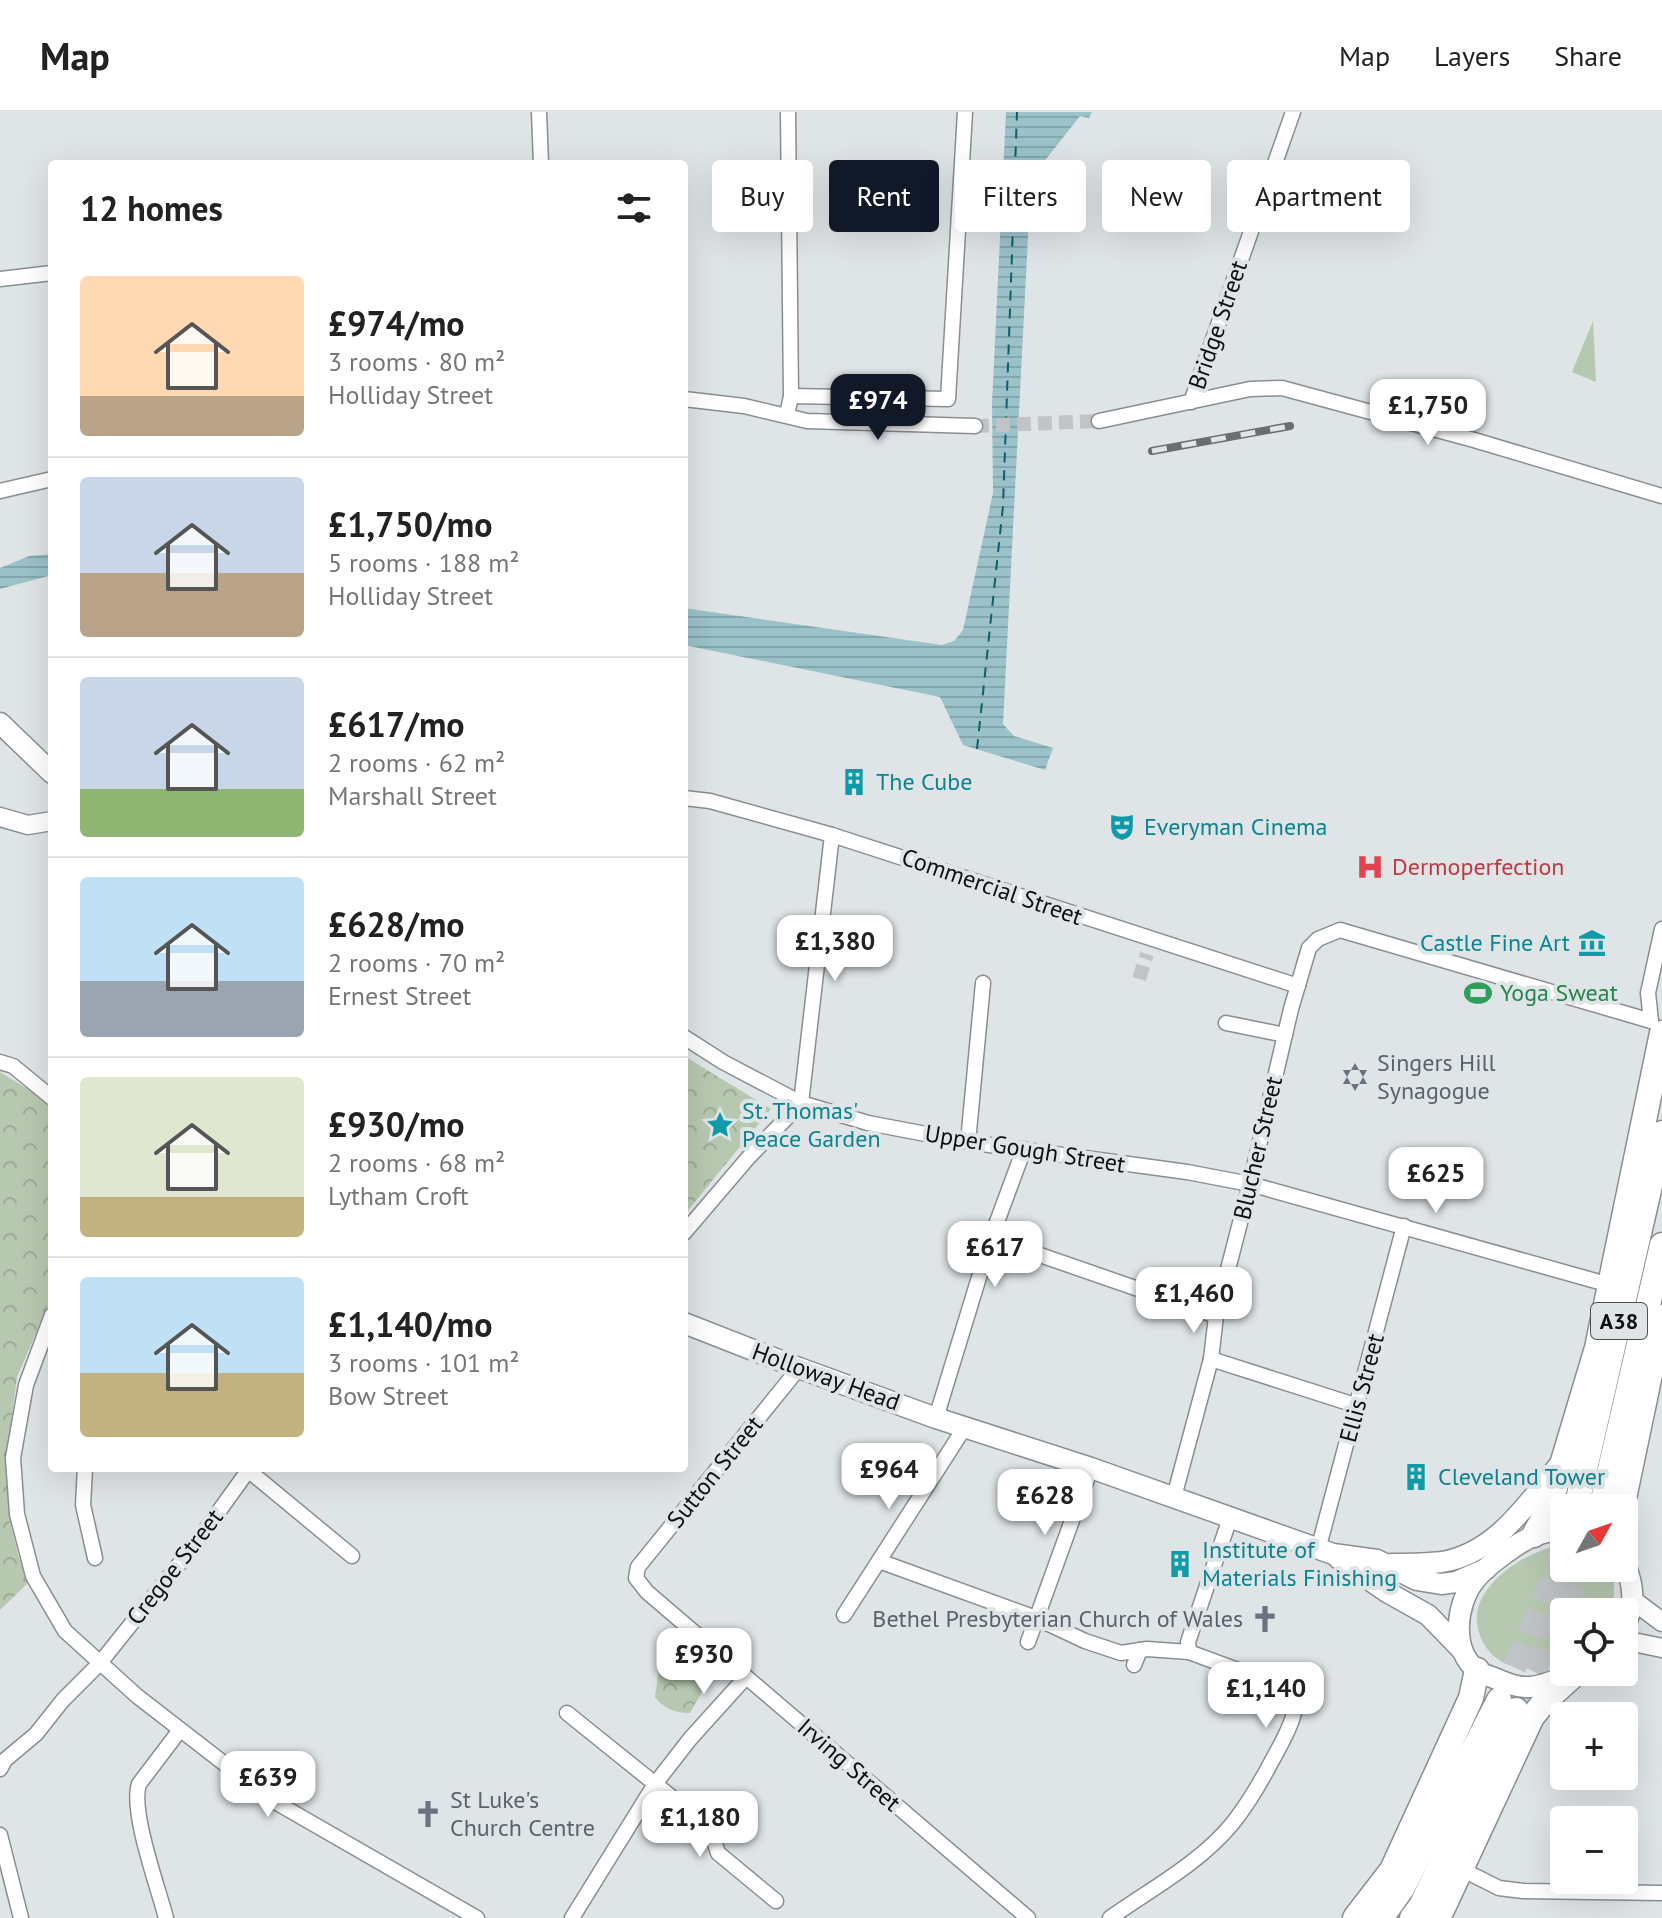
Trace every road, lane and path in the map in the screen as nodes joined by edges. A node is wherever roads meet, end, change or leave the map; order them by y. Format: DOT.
graph roads {
  1 [pos="539,112"];
  2 [pos="788,112"];
  3 [pos="965,112"];
  4 [pos="1293,112"];
  5 [pos="541,160"];
  6 [pos="48,273"];
  7 [pos="0,279"];
  8 [pos="791,396"];
  9 [pos="688,399"];
  10 [pos="1191,402"];
  11 [pos="787,415"];
  12 [pos="1099,421"];
  13 [pos="975,426"];
  14 [pos="48,480"];
  15 [pos="0,491"];
  16 [pos="1662,496"];
  17 [pos="0,723"];
  18 [pos="48,771"];
  19 [pos="688,798"];
  20 [pos="0,817"];
  21 [pos="48,821"];
  22 [pos="832,835"];
  23 [pos="1662,929"];
  24 [pos="983,983"];
  25 [pos="1298,986"];
  26 [pos="1226,1023"];
  27 [pos="1658,1029"];
  28 [pos="1285,1035"];
  29 [pos="688,1040"];
  30 [pos="0,1062"];
  31 [pos="48,1095"];
  32 [pos="801,1103"];
  33 [pos="1662,1133"];
  34 [pos="968,1142"];
  35 [pos="1024,1149"];
  36 [pos="1250,1184"];
  37 [pos="1404,1226"];
  38 [pos="688,1228"];
  39 [pos="991,1238"];
  40 [pos="1662,1245"];
  41 [pos="1610,1285"];
  42 [pos="1216,1316"];
  43 [pos="1662,1317"];
  44 [pos="688,1325"];
  45 [pos="48,1334"];
  46 [pos="1211,1359"];
  47 [pos="799,1368"];
  48 [pos="1358,1406"];
  49 [pos="936,1418"];
  50 [pos="965,1427"];
  51 [pos="1562,1461"];
  52 [pos="1091,1468"];
  53 [pos="85,1472"];
  54 [pos="247,1472"];
  55 [pos="253,1472"];
  56 [pos="1579,1494"];
  57 [pos="1604,1494"];
  58 [pos="1625,1494"];
  59 [pos="1174,1497"];
  60 [pos="1230,1518"];
  61 [pos="1550,1533"];
  62 [pos="1534,1535"];
  63 [pos="1326,1552"];
  64 [pos="352,1556"];
  65 [pos="95,1558"];
  66 [pos="879,1561"];
  67 [pos="1387,1564"];
  68 [pos="1486,1569"];
  69 [pos="636,1578"];
  70 [pos="1638,1604"];
  71 [pos="844,1615"];
  72 [pos="1036,1618"];
  73 [pos="1662,1622"];
  74 [pos="1028,1642"];
  75 [pos="1638,1643"];
  76 [pos="1662,1648"];
  77 [pos="1140,1650"];
  78 [pos="1462,1650"];
  79 [pos="1189,1652"];
  80 [pos="100,1663"];
  81 [pos="1134,1665"];
  82 [pos="1477,1670"];
  83 [pos="746,1677"];
  84 [pos="1550,1680"];
  85 [pos="1560,1686"];
  86 [pos="567,1713"];
  87 [pos="180,1730"];
  88 [pos="0,1769"];
  89 [pos="655,1784"];
  90 [pos="0,1835"];
  91 [pos="1461,1869"];
  92 [pos="1662,1893"];
  93 [pos="776,1901"];
  94 [pos="1439,1915"];
  95 [pos="21,1918"];
  96 [pos="166,1918"];
  97 [pos="477,1918"];
  98 [pos="572,1918"];
  99 [pos="1028,1918"];
  100 [pos="1110,1918"];
  101 [pos="1355,1918"];
  102 [pos="1381,1918"];
  103 [pos="1412,1918"];
  1 -- 5 [label="street"];
  2 -- 8 [label="street"];
  3 -- 8 [label="street"];
  4 -- 10 [label="street, Bridge Street"];
  6 -- 7 [label="street"];
  8 -- 11 [label="street"];
  9 -- 11 [label="street"];
  10 -- 12 [label="street"];
  10 -- 16 [label="street"];
  11 -- 13 [label="street"];
  14 -- 15 [label="street"];
  17 -- 18 [label="main road"];
  19 -- 22 [label="street, Commercial Street"];
  20 -- 21 [label="street"];
  22 -- 25 [label="street, Commercial Street"];
  22 -- 32 [label="street"];
  23 -- 27 [label="street"];
  24 -- 34 [label="street"];
  25 -- 27 [label="street, Blucher Street"];
  25 -- 28 [label="street, Blucher Street"];
  26 -- 28 [label="street"];
  27 -- 41 [label="highway"];
  28 -- 36 [label="street, Blucher Street"];
  29 -- 32 [label="street, Upper Gough Street"];
  30 -- 31 [label="street"];
  32 -- 34 [label="street, Upper Gough Street"];
  32 -- 38 [label="street"];
  33 -- 56 [label="highway, A38"];
  34 -- 35 [label="street, Upper Gough Street"];
  35 -- 36 [label="street, Upper Gough Street"];
  35 -- 39 [label="street"];
  36 -- 37 [label="street, Upper Gough Street"];
  36 -- 42 [label="street, Blucher Street"];
  37 -- 41 [label="street, Upper Gough Street"];
  37 -- 48 [label="street, Ellis Street"];
  39 -- 42 [label="street"];
  39 -- 49 [label="street"];
  40 -- 57 [label="highway, A38"];
  41 -- 51 [label="highway"];
  42 -- 46 [label="street, Blucher Street"];
  43 -- 58 [label="highway"];
  44 -- 47 [label="main road, Holloway Head"];
  45 -- 80 [label="street"];
  46 -- 48 [label="street"];
  46 -- 59 [label="street, Blucher Street"];
  47 -- 49 [label="main road, Holloway Head"];
  47 -- 69 [label="street, Sutton Street"];
  48 -- 63 [label="street, Ellis Street"];
  49 -- 50 [label="main road, Holloway Head"];
  50 -- 52 [label="main road, Holloway Head"];
  50 -- 66 [label="street"];
  51 -- 62 [label="highway"];
  51 -- 67 [label="main road"];
  52 -- 59 [label="main road, Holloway Head"];
  52 -- 72 [label="street"];
  53 -- 65 [label="street"];
  54 -- 80 [label="street, Cregoe Street"];
  55 -- 64 [label="street, Cregoe Street"];
  59 -- 60 [label="main road, Holloway Head"];
  60 -- 63 [label="main road, Holloway Head"];
  60 -- 79 [label="street"];
  61 -- 62 [label="main road"];
  62 -- 68 [label="main road"];
  63 -- 67 [label="main road, Holloway Head"];
  63 -- 78 [label="main road, Holloway Head"];
  66 -- 71 [label="street"];
  66 -- 72 [label="street"];
  67 -- 68 [label="main road, Holloway Head"];
  68 -- 78 [label="main road"];
  69 -- 83 [label="street, Irving Street"];
  70 -- 73 [label="street"];
  72 -- 74 [label="street"];
  72 -- 77 [label="street"];
  75 -- 76 [label="street"];
  77 -- 79 [label="street"];
  77 -- 81 [label="street"];
  78 -- 82 [label="main road, Holloway Head"];
  79 -- 100 [label="street"];
  80 -- 87 [label="street"];
  80 -- 88 [label="street, Cregoe Street"];
  82 -- 84 [label="main road"];
  82 -- 101 [label="highway"];
  83 -- 89 [label="street"];
  83 -- 99 [label="street, Irving Street"];
  85 -- 91 [label="highway"];
  86 -- 89 [label="street"];
  87 -- 96 [label="street"];
  87 -- 97 [label="street"];
  89 -- 93 [label="street"];
  89 -- 98 [label="street"];
  90 -- 95 [label="street"];
  91 -- 92 [label="street"];
  91 -- 94 [label="highway"];
  102 -- 103 [label="highway"];
}
